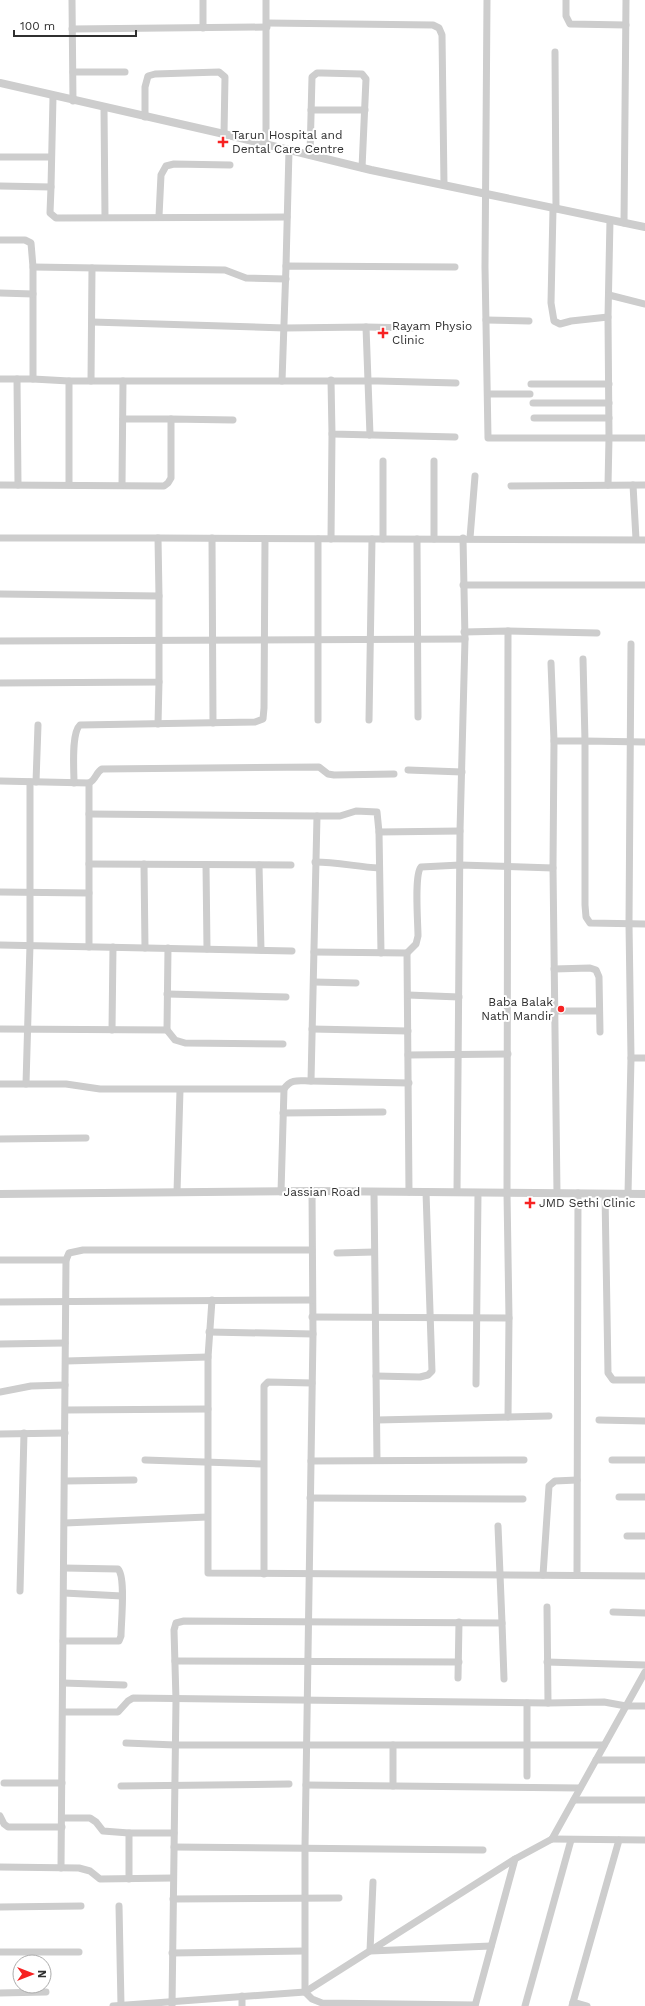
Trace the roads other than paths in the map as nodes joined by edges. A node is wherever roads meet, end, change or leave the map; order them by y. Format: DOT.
graph roads {
  1 [pos="72,0"];
  2 [pos="203,0"];
  3 [pos="266,0"];
  4 [pos="487,0"];
  5 [pos="566,0"];
  6 [pos="626,0"];
  7 [pos="266,25"];
  8 [pos="626,25"];
  9 [pos="203,28"];
  10 [pos="72,29"];
  11 [pos="555,52"];
  12 [pos="72,72"];
  13 [pos="125,72"];
  14 [pos="0,84"];
  15 [pos="53,97"];
  16 [pos="72,101"];
  17 [pos="104,108"];
  18 [pos="311,110"];
  19 [pos="365,110"];
  20 [pos="145,117"];
  21 [pos="224,134"];
  22 [pos="266,145"];
  23 [pos="289,150"];
  24 [pos="310,155"];
  25 [pos="0,157"];
  26 [pos="51,157"];
  27 [pos="230,166"];
  28 [pos="362,168"];
  29 [pos="444,185"];
  30 [pos="0,186"];
  31 [pos="51,187"];
  32 [pos="486,194"];
  33 [pos="554,209"];
  34 [pos="160,216"];
  35 [pos="105,217"];
  36 [pos="287,217"];
  37 [pos="610,220"];
  38 [pos="624,223"];
  39 [pos="645,227"];
  40 [pos="0,240"];
  41 [pos="286,266"];
  42 [pos="33,267"];
  43 [pos="455,267"];
  44 [pos="92,268"];
  45 [pos="286,279"];
  46 [pos="0,293"];
  47 [pos="33,294"];
  48 [pos="608,295"];
  49 [pos="645,304"];
  50 [pos="608,317"];
  51 [pos="486,320"];
  52 [pos="529,321"];
  53 [pos="92,322"];
  54 [pos="366,327"];
  55 [pos="285,328"];
  56 [pos="416,328"];
  57 [pos="0,379"];
  58 [pos="17,379"];
  59 [pos="33,379"];
  60 [pos="331,380"];
  61 [pos="69,381"];
  62 [pos="91,381"];
  63 [pos="123,381"];
  64 [pos="282,381"];
  65 [pos="368,381"];
  66 [pos="456,383"];
  67 [pos="531,384"];
  68 [pos="609,384"];
  69 [pos="488,394"];
  70 [pos="530,394"];
  71 [pos="533,403"];
  72 [pos="609,403"];
  73 [pos="534,418"];
  74 [pos="609,418"];
  75 [pos="123,419"];
  76 [pos="171,419"];
  77 [pos="233,420"];
  78 [pos="332,434"];
  79 [pos="370,435"];
  80 [pos="455,437"];
  81 [pos="610,438"];
  82 [pos="645,438"];
  83 [pos="383,461"];
  84 [pos="434,461"];
  85 [pos="474,476"];
  86 [pos="0,485"];
  87 [pos="18,485"];
  88 [pos="69,485"];
  89 [pos="122,485"];
  90 [pos="608,485"];
  91 [pos="633,485"];
  92 [pos="645,485"];
  93 [pos="511,486"];
  94 [pos="0,538"];
  95 [pos="158,538"];
  96 [pos="212,538"];
  97 [pos="265,538"];
  98 [pos="467,538"];
  99 [pos="318,539"];
  100 [pos="331,539"];
  101 [pos="372,539"];
  102 [pos="383,539"];
  103 [pos="417,539"];
  104 [pos="434,539"];
  105 [pos="636,539"];
  106 [pos="645,540"];
  107 [pos="645,546"];
  108 [pos="463,585"];
  109 [pos="645,585"];
  110 [pos="0,594"];
  111 [pos="159,596"];
  112 [pos="508,631"];
  113 [pos="597,633"];
  114 [pos="464,636"];
  115 [pos="213,640"];
  116 [pos="264,640"];
  117 [pos="318,640"];
  118 [pos="370,640"];
  119 [pos="417,640"];
  120 [pos="0,641"];
  121 [pos="159,641"];
  122 [pos="631,644"];
  123 [pos="583,658"];
  124 [pos="551,663"];
  125 [pos="159,682"];
  126 [pos="0,683"];
  127 [pos="418,717"];
  128 [pos="318,720"];
  129 [pos="369,720"];
  130 [pos="213,723"];
  131 [pos="158,724"];
  132 [pos="38,725"];
  133 [pos="554,741"];
  134 [pos="586,741"];
  135 [pos="631,741"];
  136 [pos="645,742"];
  137 [pos="408,770"];
  138 [pos="462,772"];
  139 [pos="394,774"];
  140 [pos="0,781"];
  141 [pos="33,782"];
  142 [pos="74,782"];
  143 [pos="89,783"];
  144 [pos="89,814"];
  145 [pos="317,816"];
  146 [pos="460,831"];
  147 [pos="380,832"];
  148 [pos="315,862"];
  149 [pos="89,864"];
  150 [pos="144,864"];
  151 [pos="206,865"];
  152 [pos="259,865"];
  153 [pos="292,865"];
  154 [pos="460,865"];
  155 [pos="508,867"];
  156 [pos="380,868"];
  157 [pos="553,868"];
  158 [pos="0,892"];
  159 [pos="30,893"];
  160 [pos="89,893"];
  161 [pos="629,924"];
  162 [pos="645,924"];
  163 [pos="0,945"];
  164 [pos="30,946"];
  165 [pos="89,947"];
  166 [pos="113,947"];
  167 [pos="145,948"];
  168 [pos="168,948"];
  169 [pos="208,949"];
  170 [pos="261,950"];
  171 [pos="292,951"];
  172 [pos="314,952"];
  173 [pos="381,953"];
  174 [pos="407,954"];
  175 [pos="554,969"];
  176 [pos="314,982"];
  177 [pos="356,982"];
  178 [pos="167,994"];
  179 [pos="408,995"];
  180 [pos="286,997"];
  181 [pos="459,997"];
  182 [pos="554,1011"];
  183 [pos="600,1011"];
  184 [pos="0,1029"];
  185 [pos="28,1029"];
  186 [pos="312,1029"];
  187 [pos="112,1030"];
  188 [pos="167,1030"];
  189 [pos="408,1030"];
  190 [pos="600,1032"];
  191 [pos="283,1044"];
  192 [pos="459,1054"];
  193 [pos="508,1054"];
  194 [pos="408,1055"];
  195 [pos="631,1058"];
  196 [pos="645,1058"];
  197 [pos="311,1081"];
  198 [pos="409,1083"];
  199 [pos="0,1084"];
  200 [pos="26,1084"];
  201 [pos="284,1089"];
  202 [pos="180,1090"];
  203 [pos="383,1112"];
  204 [pos="284,1113"];
  205 [pos="86,1138"];
  206 [pos="0,1139"];
  207 [pos="312,1191"];
  208 [pos="177,1192"];
  209 [pos="281,1192"];
  210 [pos="374,1192"];
  211 [pos="409,1192"];
  212 [pos="426,1192"];
  213 [pos="457,1192"];
  214 [pos="478,1193"];
  215 [pos="507,1193"];
  216 [pos="557,1193"];
  217 [pos="0,1194"];
  218 [pos="578,1194"];
  219 [pos="605,1194"];
  220 [pos="628,1194"];
  221 [pos="645,1194"];
  222 [pos="312,1250"];
  223 [pos="374,1252"];
  224 [pos="337,1253"];
  225 [pos="0,1260"];
  226 [pos="66,1260"];
  227 [pos="212,1300"];
  228 [pos="312,1300"];
  229 [pos="0,1302"];
  230 [pos="67,1302"];
  231 [pos="312,1317"];
  232 [pos="375,1318"];
  233 [pos="430,1318"];
  234 [pos="476,1318"];
  235 [pos="509,1318"];
  236 [pos="209,1332"];
  237 [pos="313,1334"];
  238 [pos="65,1343"];
  239 [pos="0,1344"];
  240 [pos="208,1357"];
  241 [pos="66,1361"];
  242 [pos="376,1376"];
  243 [pos="645,1380"];
  244 [pos="312,1383"];
  245 [pos="476,1384"];
  246 [pos="65,1385"];
  247 [pos="0,1392"];
  248 [pos="208,1409"];
  249 [pos="66,1410"];
  250 [pos="549,1416"];
  251 [pos="508,1417"];
  252 [pos="377,1420"];
  253 [pos="599,1420"];
  254 [pos="645,1421"];
  255 [pos="24,1433"];
  256 [pos="65,1433"];
  257 [pos="0,1434"];
  258 [pos="145,1460"];
  259 [pos="377,1460"];
  260 [pos="524,1460"];
  261 [pos="612,1460"];
  262 [pos="645,1460"];
  263 [pos="311,1461"];
  264 [pos="208,1463"];
  265 [pos="262,1464"];
  266 [pos="134,1480"];
  267 [pos="577,1480"];
  268 [pos="65,1481"];
  269 [pos="619,1497"];
  270 [pos="645,1497"];
  271 [pos="310,1498"];
  272 [pos="523,1499"];
  273 [pos="208,1517"];
  274 [pos="65,1523"];
  275 [pos="498,1526"];
  276 [pos="627,1536"];
  277 [pos="645,1536"];
  278 [pos="64,1568"];
  279 [pos="264,1574"];
  280 [pos="309,1575"];
  281 [pos="499,1575"];
  282 [pos="543,1575"];
  283 [pos="577,1575"];
  284 [pos="645,1576"];
  285 [pos="20,1591"];
  286 [pos="64,1593"];
  287 [pos="122,1596"];
  288 [pos="547,1607"];
  289 [pos="613,1612"];
  290 [pos="645,1613"];
  291 [pos="308,1622"];
  292 [pos="459,1622"];
  293 [pos="502,1622"];
  294 [pos="63,1641"];
  295 [pos="175,1661"];
  296 [pos="459,1662"];
  297 [pos="547,1662"];
  298 [pos="308,1663"];
  299 [pos="645,1665"];
  300 [pos="645,1672"];
  301 [pos="458,1678"];
  302 [pos="504,1680"];
  303 [pos="63,1683"];
  304 [pos="124,1685"];
  305 [pos="307,1699"];
  306 [pos="176,1700"];
  307 [pos="528,1703"];
  308 [pos="548,1703"];
  309 [pos="626,1706"];
  310 [pos="645,1706"];
  311 [pos="63,1712"];
  312 [pos="126,1743"];
  313 [pos="175,1745"];
  314 [pos="306,1745"];
  315 [pos="394,1745"];
  316 [pos="527,1745"];
  317 [pos="604,1745"];
  318 [pos="596,1760"];
  319 [pos="645,1760"];
  320 [pos="527,1776"];
  321 [pos="4,1784"];
  322 [pos="62,1784"];
  323 [pos="289,1784"];
  324 [pos="306,1785"];
  325 [pos="121,1786"];
  326 [pos="174,1786"];
  327 [pos="393,1786"];
  328 [pos="580,1788"];
  329 [pos="574,1800"];
  330 [pos="645,1800"];
  331 [pos="0,1816"];
  332 [pos="62,1818"];
  333 [pos="62,1827"];
  334 [pos="129,1832"];
  335 [pos="174,1833"];
  336 [pos="552,1839"];
  337 [pos="571,1840"];
  338 [pos="619,1840"];
  339 [pos="645,1840"];
  340 [pos="174,1847"];
  341 [pos="304,1847"];
  342 [pos="483,1850"];
  343 [pos="515,1859"];
  344 [pos="0,1867"];
  345 [pos="61,1868"];
  346 [pos="173,1878"];
  347 [pos="129,1879"];
  348 [pos="373,1882"];
  349 [pos="304,1898"];
  350 [pos="339,1898"];
  351 [pos="173,1899"];
  352 [pos="81,1906"];
  353 [pos="119,1906"];
  354 [pos="0,1907"];
  355 [pos="491,1946"];
  356 [pos="304,1951"];
  357 [pos="370,1951"];
  358 [pos="0,1952"];
  359 [pos="79,1952"];
  360 [pos="172,1953"];
  361 [pos="305,1992"];
  362 [pos="0,1993"];
  363 [pos="12,1993"];
  364 [pos="242,1996"];
  365 [pos="172,2004"];
  366 [pos="573,2004"];
  367 [pos="121,2005"];
  368 [pos="334,2005"];
  369 [pos="417,2005"];
  370 [pos="113,2006"];
  371 [pos="242,2006"];
  372 [pos="475,2006"];
  373 [pos="525,2006"];
  374 [pos="587,2006"];
  1 -- 10 [label="street"];
  2 -- 9 [label="street"];
  3 -- 7 [label="street"];
  4 -- 32 [label="street"];
  5 -- 8 [label="street"];
  6 -- 8 [label="street"];
  7 -- 9 [label="street"];
  7 -- 22 [label="street"];
  7 -- 29 [label="street"];
  8 -- 38 [label="street"];
  9 -- 10 [label="street"];
  10 -- 12 [label="street"];
  11 -- 33 [label="street"];
  12 -- 13 [label="street"];
  12 -- 16 [label="street"];
  14 -- 15 [label="street"];
  15 -- 16 [label="street"];
  15 -- 26 [label="street"];
  16 -- 17 [label="street"];
  17 -- 20 [label="street"];
  17 -- 35 [label="street"];
  18 -- 19 [label="street"];
  18 -- 19 [label="street"];
  18 -- 24 [label="street"];
  19 -- 28 [label="street"];
  20 -- 21 [label="street"];
  20 -- 21 [label="street"];
  21 -- 22 [label="street"];
  22 -- 23 [label="street"];
  23 -- 24 [label="street"];
  23 -- 36 [label="street"];
  24 -- 28 [label="street"];
  25 -- 26 [label="street"];
  26 -- 31 [label="street"];
  27 -- 34 [label="street"];
  28 -- 29 [label="street"];
  29 -- 32 [label="street"];
  30 -- 31 [label="street"];
  31 -- 35 [label="street"];
  32 -- 33 [label="street"];
  32 -- 51 [label="street"];
  33 -- 37 [label="street"];
  33 -- 50 [label="street"];
  34 -- 35 [label="street"];
  34 -- 36 [label="street"];
  36 -- 41 [label="street"];
  37 -- 38 [label="street"];
  37 -- 48 [label="street"];
  38 -- 39 [label="street"];
  40 -- 42 [label="street"];
  41 -- 43 [label="street"];
  41 -- 45 [label="street"];
  42 -- 44 [label="street"];
  42 -- 47 [label="street"];
  44 -- 45 [label="street"];
  44 -- 53 [label="street"];
  45 -- 55 [label="street"];
  46 -- 47 [label="street"];
  47 -- 59 [label="street"];
  48 -- 49 [label="street"];
  48 -- 50 [label="street"];
  50 -- 68 [label="street"];
  51 -- 52 [label="street"];
  51 -- 69 [label="street"];
  53 -- 55 [label="street"];
  53 -- 62 [label="street"];
  54 -- 55 [label="street"];
  54 -- 56 [label="street"];
  54 -- 65 [label="street"];
  55 -- 64 [label="street"];
  57 -- 58 [label="street"];
  58 -- 59 [label="street"];
  58 -- 87 [label="street"];
  59 -- 61 [label="street"];
  60 -- 64 [label="street"];
  60 -- 65 [label="street"];
  60 -- 78 [label="street"];
  61 -- 62 [label="street"];
  61 -- 88 [label="street"];
  62 -- 63 [label="street"];
  63 -- 64 [label="street"];
  63 -- 75 [label="street"];
  65 -- 66 [label="street"];
  65 -- 79 [label="street"];
  67 -- 68 [label="street"];
  68 -- 72 [label="street"];
  69 -- 70 [label="street"];
  69 -- 81 [label="street"];
  71 -- 72 [label="street"];
  72 -- 74 [label="street"];
  73 -- 74 [label="street"];
  74 -- 81 [label="street"];
  75 -- 76 [label="street"];
  75 -- 89 [label="street"];
  76 -- 77 [label="street"];
  76 -- 89 [label="street"];
  78 -- 79 [label="street"];
  78 -- 100 [label="street"];
  79 -- 80 [label="street"];
  81 -- 82 [label="street"];
  81 -- 90 [label="street"];
  83 -- 102 [label="street"];
  84 -- 104 [label="street"];
  85 -- 98 [label="street"];
  86 -- 87 [label="street"];
  87 -- 88 [label="street"];
  88 -- 89 [label="street"];
  90 -- 91 [label="street"];
  90 -- 93 [label="street"];
  91 -- 92 [label="street"];
  91 -- 105 [label="street"];
  94 -- 95 [label="street"];
  95 -- 96 [label="street"];
  95 -- 111 [label="street"];
  96 -- 97 [label="street"];
  96 -- 115 [label="street"];
  97 -- 99 [label="street"];
  97 -- 116 [label="street"];
  98 -- 104 [label="street"];
  98 -- 105 [label="street"];
  98 -- 108 [label="street"];
  99 -- 100 [label="street"];
  99 -- 117 [label="street"];
  100 -- 101 [label="street"];
  101 -- 102 [label="street"];
  101 -- 118 [label="street"];
  102 -- 103 [label="street"];
  103 -- 104 [label="street"];
  103 -- 119 [label="street"];
  105 -- 106 [label="street"];
  106 -- 107 [label="street"];
  108 -- 109 [label="street"];
  108 -- 114 [label="street"];
  110 -- 111 [label="street"];
  111 -- 121 [label="street"];
  112 -- 113 [label="street"];
  112 -- 114 [label="street"];
  112 -- 155 [label="street"];
  114 -- 119 [label="street"];
  114 -- 138 [label="street"];
  115 -- 116 [label="street"];
  115 -- 121 [label="street"];
  115 -- 130 [label="street"];
  116 -- 117 [label="street"];
  116 -- 130 [label="street"];
  117 -- 118 [label="street"];
  117 -- 128 [label="street"];
  118 -- 119 [label="street"];
  118 -- 129 [label="street"];
  119 -- 127 [label="street"];
  120 -- 121 [label="street"];
  121 -- 125 [label="street"];
  122 -- 135 [label="street"];
  123 -- 134 [label="street"];
  124 -- 133 [label="street"];
  125 -- 126 [label="street"];
  125 -- 131 [label="street"];
  130 -- 131 [label="street"];
  131 -- 142 [label="street"];
  132 -- 141 [label="street"];
  133 -- 134 [label="street"];
  133 -- 157 [label="street"];
  134 -- 135 [label="street"];
  134 -- 161 [label="street"];
  135 -- 136 [label="street"];
  135 -- 161 [label="street"];
  137 -- 138 [label="street"];
  138 -- 146 [label="street"];
  139 -- 143 [label="street"];
  140 -- 141 [label="street"];
  141 -- 142 [label="street"];
  141 -- 159 [label="street"];
  142 -- 143 [label="street"];
  143 -- 144 [label="street"];
  144 -- 145 [label="street"];
  144 -- 149 [label="street"];
  145 -- 147 [label="street"];
  145 -- 148 [label="street"];
  146 -- 147 [label="street"];
  146 -- 154 [label="street"];
  147 -- 156 [label="street"];
  148 -- 156 [label="street"];
  148 -- 172 [label="street"];
  149 -- 150 [label="street"];
  149 -- 160 [label="street"];
  150 -- 151 [label="street"];
  150 -- 167 [label="street"];
  151 -- 152 [label="street"];
  151 -- 169 [label="street"];
  152 -- 153 [label="street"];
  152 -- 170 [label="street"];
  154 -- 155 [label="street"];
  154 -- 174 [label="street"];
  154 -- 181 [label="street"];
  155 -- 157 [label="street"];
  155 -- 193 [label="street"];
  156 -- 173 [label="street"];
  157 -- 175 [label="street"];
  158 -- 159 [label="street"];
  159 -- 160 [label="street"];
  159 -- 164 [label="street"];
  160 -- 165 [label="street"];
  161 -- 162 [label="street"];
  161 -- 195 [label="street"];
  163 -- 164 [label="street"];
  164 -- 165 [label="street"];
  164 -- 185 [label="street"];
  165 -- 166 [label="street"];
  166 -- 167 [label="street"];
  166 -- 187 [label="street"];
  167 -- 168 [label="street"];
  168 -- 169 [label="street"];
  168 -- 178 [label="street"];
  169 -- 170 [label="street"];
  170 -- 171 [label="street"];
  172 -- 173 [label="street"];
  172 -- 176 [label="street"];
  173 -- 174 [label="street"];
  174 -- 179 [label="street"];
  175 -- 182 [label="street"];
  175 -- 183 [label="street"];
  176 -- 177 [label="street"];
  176 -- 186 [label="street"];
  178 -- 180 [label="street"];
  178 -- 188 [label="street"];
  179 -- 181 [label="street"];
  179 -- 189 [label="street"];
  181 -- 192 [label="street"];
  182 -- 183 [label="street"];
  182 -- 216 [label="street"];
  183 -- 190 [label="street"];
  184 -- 185 [label="street"];
  185 -- 187 [label="street"];
  185 -- 200 [label="street"];
  186 -- 189 [label="street"];
  186 -- 197 [label="street"];
  187 -- 188 [label="street"];
  188 -- 191 [label="street"];
  189 -- 194 [label="street"];
  192 -- 193 [label="street"];
  192 -- 194 [label="street"];
  192 -- 213 [label="street"];
  193 -- 215 [label="street"];
  194 -- 198 [label="street"];
  195 -- 196 [label="street"];
  195 -- 220 [label="street"];
  197 -- 198 [label="street"];
  197 -- 201 [label="street"];
  198 -- 211 [label="street"];
  199 -- 200 [label="street"];
  200 -- 202 [label="street"];
  201 -- 202 [label="street"];
  201 -- 204 [label="street"];
  202 -- 208 [label="street"];
  203 -- 204 [label="street"];
  204 -- 209 [label="street"];
  205 -- 206 [label="street"];
  207 -- 209 [label="street, Jassian Road"];
  207 -- 210 [label="street, Jassian Road"];
  207 -- 222 [label="street"];
  208 -- 209 [label="street, Jassian Road"];
  208 -- 217 [label="street, Jassian Road"];
  210 -- 211 [label="street, Jassian Road"];
  210 -- 223 [label="street"];
  211 -- 212 [label="street, Jassian Road"];
  212 -- 213 [label="street, Jassian Road"];
  212 -- 233 [label="street"];
  213 -- 214 [label="street, Jassian Road"];
  214 -- 215 [label="street, Jassian Road"];
  214 -- 234 [label="street"];
  215 -- 216 [label="street, Jassian Road"];
  215 -- 235 [label="street"];
  216 -- 218 [label="street, Jassian Road"];
  218 -- 219 [label="street, Jassian Road"];
  218 -- 267 [label="street"];
  219 -- 220 [label="street, Jassian Road"];
  219 -- 243 [label="street"];
  220 -- 221 [label="street, Jassian Road"];
  222 -- 226 [label="street"];
  222 -- 228 [label="street"];
  223 -- 224 [label="street"];
  223 -- 232 [label="street"];
  225 -- 226 [label="street"];
  226 -- 230 [label="street"];
  227 -- 228 [label="street"];
  227 -- 230 [label="street"];
  227 -- 236 [label="street"];
  228 -- 231 [label="street"];
  229 -- 230 [label="street"];
  230 -- 238 [label="street"];
  231 -- 232 [label="street"];
  231 -- 237 [label="street"];
  232 -- 233 [label="street"];
  232 -- 242 [label="street"];
  233 -- 234 [label="street"];
  233 -- 242 [label="street"];
  234 -- 235 [label="street"];
  234 -- 245 [label="street"];
  235 -- 251 [label="street"];
  236 -- 237 [label="street"];
  236 -- 240 [label="street"];
  237 -- 244 [label="street"];
  238 -- 239 [label="street"];
  238 -- 241 [label="street"];
  240 -- 241 [label="street"];
  240 -- 248 [label="street"];
  241 -- 246 [label="street"];
  242 -- 252 [label="street"];
  244 -- 263 [label="street"];
  244 -- 265 [label="street"];
  246 -- 247 [label="street"];
  246 -- 249 [label="street"];
  248 -- 249 [label="street"];
  248 -- 264 [label="street"];
  249 -- 256 [label="street"];
  250 -- 251 [label="street"];
  251 -- 252 [label="street"];
  252 -- 259 [label="street"];
  253 -- 254 [label="street"];
  255 -- 256 [label="street"];
  255 -- 257 [label="street"];
  255 -- 285 [label="street"];
  256 -- 268 [label="street"];
  258 -- 264 [label="street"];
  259 -- 260 [label="street"];
  259 -- 263 [label="street"];
  261 -- 262 [label="street"];
  263 -- 271 [label="street"];
  264 -- 265 [label="street"];
  264 -- 273 [label="street"];
  265 -- 279 [label="street"];
  266 -- 268 [label="street"];
  267 -- 282 [label="street"];
  267 -- 283 [label="street"];
  268 -- 274 [label="street"];
  269 -- 270 [label="street"];
  271 -- 272 [label="street"];
  271 -- 280 [label="street"];
  273 -- 274 [label="street"];
  273 -- 279 [label="street"];
  274 -- 278 [label="street"];
  275 -- 281 [label="street"];
  276 -- 277 [label="street"];
  278 -- 286 [label="street"];
  278 -- 287 [label="street"];
  279 -- 280 [label="street"];
  280 -- 281 [label="street"];
  280 -- 291 [label="street"];
  281 -- 282 [label="street"];
  281 -- 293 [label="street"];
  282 -- 283 [label="street"];
  283 -- 284 [label="street"];
  286 -- 287 [label="street"];
  286 -- 294 [label="street"];
  287 -- 294 [label="street"];
  288 -- 297 [label="street"];
  289 -- 290 [label="street"];
  291 -- 292 [label="street"];
  291 -- 295 [label="street"];
  291 -- 298 [label="street"];
  292 -- 293 [label="street"];
  292 -- 296 [label="street"];
  293 -- 302 [label="street"];
  294 -- 303 [label="street"];
  295 -- 298 [label="street"];
  295 -- 306 [label="street"];
  296 -- 298 [label="street"];
  296 -- 301 [label="street"];
  297 -- 299 [label="street"];
  297 -- 308 [label="street"];
  298 -- 305 [label="street"];
  300 -- 309 [label="street"];
  303 -- 304 [label="street"];
  303 -- 311 [label="street"];
  305 -- 306 [label="street"];
  305 -- 307 [label="street"];
  305 -- 314 [label="street"];
  306 -- 311 [label="street"];
  306 -- 313 [label="street"];
  307 -- 308 [label="street"];
  307 -- 316 [label="street"];
  308 -- 309 [label="street"];
  309 -- 310 [label="street"];
  309 -- 317 [label="street"];
  311 -- 322 [label="street"];
  312 -- 313 [label="street"];
  313 -- 314 [label="street"];
  313 -- 326 [label="street"];
  314 -- 315 [label="street"];
  314 -- 324 [label="street"];
  315 -- 316 [label="street"];
  315 -- 327 [label="street"];
  316 -- 317 [label="street"];
  316 -- 320 [label="street"];
  317 -- 318 [label="street"];
  318 -- 319 [label="street"];
  318 -- 328 [label="street"];
  321 -- 322 [label="street"];
  322 -- 332 [label="street"];
  323 -- 326 [label="street"];
  324 -- 327 [label="street"];
  324 -- 341 [label="street"];
  325 -- 326 [label="street"];
  326 -- 335 [label="street"];
  327 -- 328 [label="street"];
  328 -- 329 [label="street"];
  329 -- 330 [label="street"];
  329 -- 336 [label="street"];
  331 -- 333 [label="street"];
  332 -- 333 [label="street"];
  332 -- 334 [label="street"];
  333 -- 345 [label="street"];
  334 -- 335 [label="street"];
  334 -- 347 [label="street"];
  335 -- 340 [label="street"];
  336 -- 337 [label="street"];
  336 -- 343 [label="street"];
  337 -- 338 [label="street"];
  337 -- 373 [label="street"];
  338 -- 339 [label="street"];
  338 -- 366 [label="street"];
  340 -- 341 [label="street"];
  340 -- 346 [label="street"];
  341 -- 342 [label="street"];
  341 -- 349 [label="street"];
  343 -- 355 [label="street"];
  343 -- 357 [label="street"];
  344 -- 345 [label="street"];
  345 -- 347 [label="street"];
  346 -- 347 [label="street"];
  346 -- 351 [label="street"];
  348 -- 357 [label="street"];
  349 -- 350 [label="street"];
  349 -- 351 [label="street"];
  349 -- 356 [label="street"];
  351 -- 360 [label="street"];
  352 -- 354 [label="street"];
  353 -- 367 [label="street"];
  355 -- 357 [label="street"];
  355 -- 372 [label="street"];
  356 -- 360 [label="street"];
  356 -- 361 [label="street"];
  357 -- 361 [label="street"];
  358 -- 359 [label="street"];
  360 -- 365 [label="street"];
  361 -- 364 [label="street"];
  361 -- 368 [label="street"];
  362 -- 363 [label="street"];
  364 -- 365 [label="street"];
  364 -- 371 [label="street"];
  365 -- 367 [label="street"];
  366 -- 374 [label="street"];
  367 -- 370 [label="street"];
  368 -- 369 [label="street"];
  369 -- 372 [label="street"];
}
